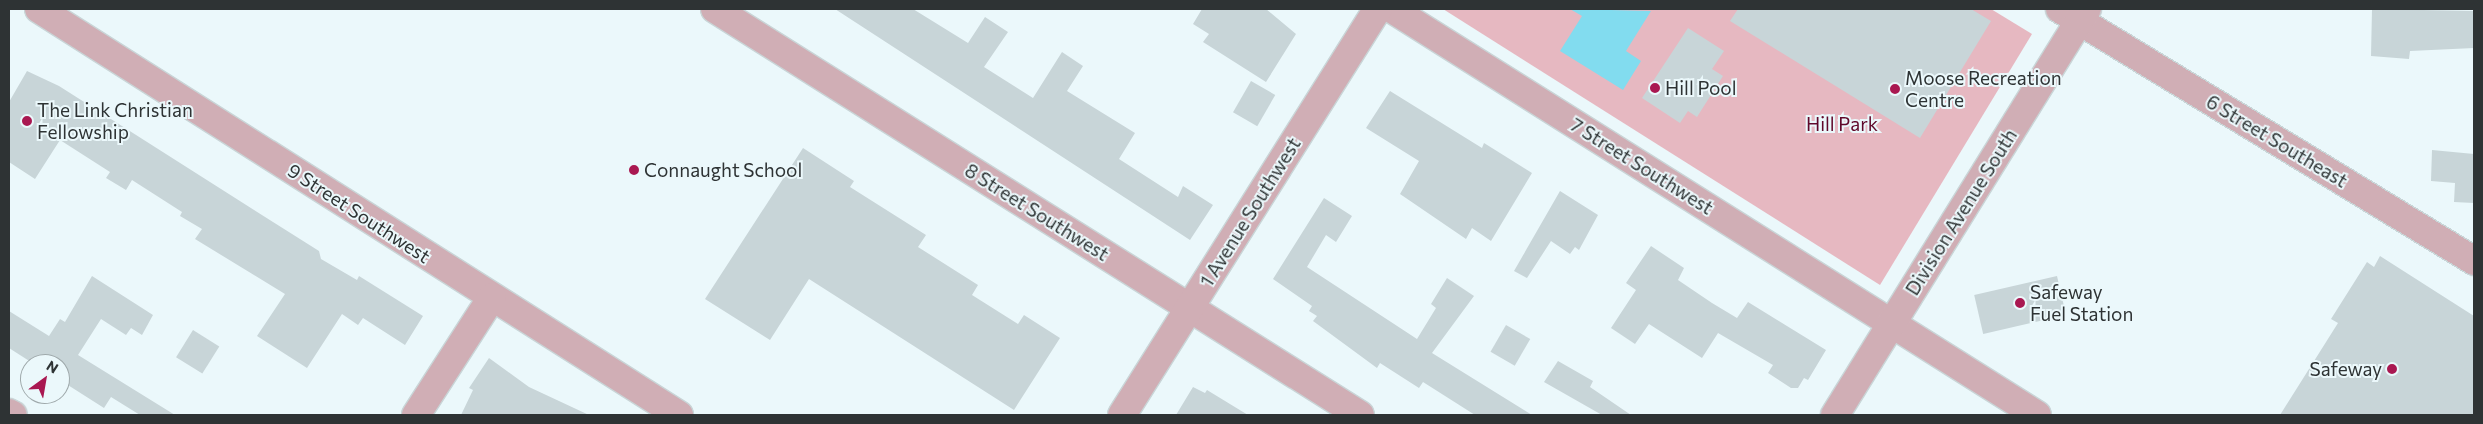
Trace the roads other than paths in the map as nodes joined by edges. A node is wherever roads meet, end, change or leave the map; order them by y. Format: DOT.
graph roads {
  1 [pos="40,9"];
  2 [pos="715,9"];
  3 [pos="1378,9"];
  4 [pos="1392,9"];
  5 [pos="2075,13"];
  6 [pos="2474,261"];
  7 [pos="492,297"];
  8 [pos="1190,308"];
  9 [pos="1891,324"];
  10 [pos="9,413"];
  11 [pos="13,415"];
  12 [pos="416,415"];
  13 [pos="680,415"];
  14 [pos="1122,415"];
  15 [pos="1360,415"];
  16 [pos="1835,415"];
  17 [pos="2037,415"];
  1 -- 7 [label="street, 9 Street Southwest"];
  2 -- 8 [label="street, 8 Street Southwest"];
  3 -- 8 [label="street, 1 Avenue Southwest"];
  4 -- 9 [label="street, 7 Street Southwest"];
  5 -- 6 [label="street, 6 Street Southeast"];
  5 -- 9 [label="street, Division Avenue South"];
  7 -- 12 [label="street"];
  7 -- 13 [label="street, 9 Street Southwest"];
  8 -- 14 [label="street, 1 Avenue Southwest"];
  8 -- 15 [label="street, 8 Street Southwest"];
  9 -- 16 [label="street, Division Avenue South"];
  9 -- 17 [label="street, 7 Street Southwest"];
  10 -- 11 [label="street"];
}
